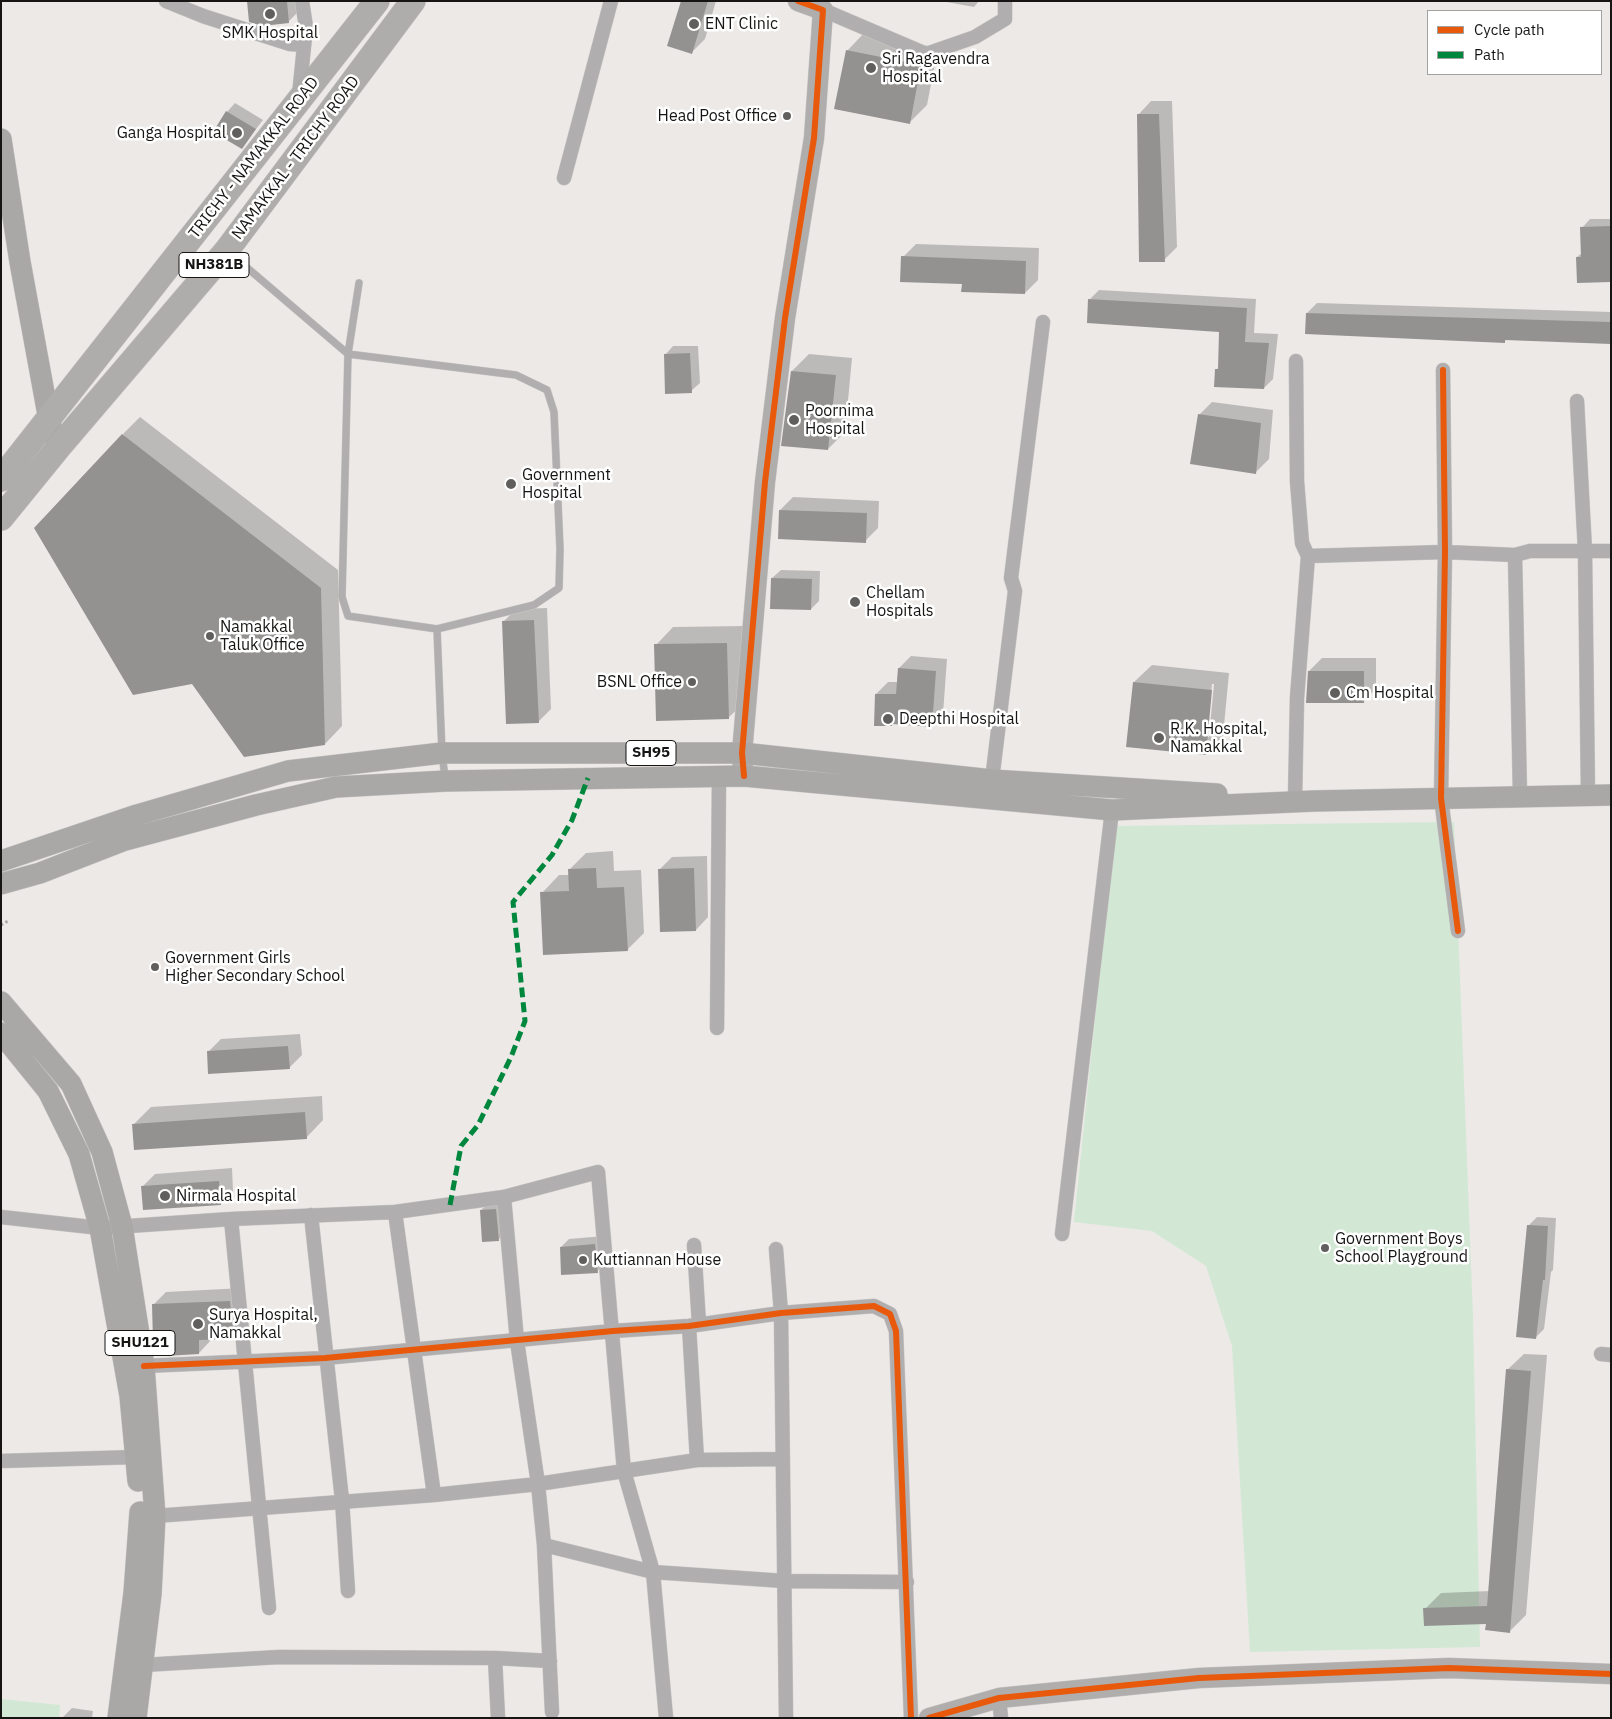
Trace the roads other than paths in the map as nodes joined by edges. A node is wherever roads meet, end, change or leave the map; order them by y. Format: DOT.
graph roads {
  1 [pos="166,1"];
  2 [pos="201,1"];
  3 [pos="302,1"];
  4 [pos="377,1"];
  5 [pos="413,1"];
  6 [pos="611,1"];
  7 [pos="798,1"];
  8 [pos="1005,1"];
  9 [pos="823,10"];
  10 [pos="203,16"];
  11 [pos="304,45"];
  12 [pos="298,101"];
  13 [pos="1,139"];
  14 [pos="564,178"];
  15 [pos="226,250"];
  16 [pos="359,283"];
  17 [pos="1043,322"];
  18 [pos="348,354"];
  19 [pos="1296,361"];
  20 [pos="1443,370"];
  21 [pos="1577,402"];
  22 [pos="49,420"];
  23 [pos="58,448"];
  24 [pos="1,478"];
  25 [pos="1,518"];
  26 [pos="1586,551"];
  27 [pos="1611,551"];
  28 [pos="1445,552"];
  29 [pos="1516,555"];
  30 [pos="1308,556"];
  31 [pos="437,629"];
  32 [pos="442,753"];
  33 [pos="742,753"];
  34 [pos="719,775"];
  35 [pos="744,776"];
  36 [pos="992,780"];
  37 [pos="446,781"];
  38 [pos="1611,794"];
  39 [pos="1588,795"];
  40 [pos="1520,796"];
  41 [pos="1441,798"];
  42 [pos="1304,800"];
  43 [pos="1112,810"];
  44 [pos="1,861"];
  45 [pos="1,884"];
  46 [pos="1458,931"];
  47 [pos="1,1002"];
  48 [pos="717,1028"];
  49 [pos="1,1033"];
  50 [pos="504,1197"];
  51 [pos="395,1212"];
  52 [pos="311,1215"];
  53 [pos="1,1217"];
  54 [pos="232,1219"];
  55 [pos="122,1226"];
  56 [pos="100,1228"];
  57 [pos="1062,1234"];
  58 [pos="694,1245"];
  59 [pos="776,1249"];
  60 [pos="781,1313"];
  61 [pos="694,1325"];
  62 [pos="612,1331"];
  63 [pos="517,1341"];
  64 [pos="413,1350"];
  65 [pos="325,1358"];
  66 [pos="246,1362"];
  67 [pos="144,1366"];
  68 [pos="136,1457"];
  69 [pos="783,1459"];
  70 [pos="697,1460"];
  71 [pos="1,1462"];
  72 [pos="624,1471"];
  73 [pos="538,1484"];
  74 [pos="434,1495"];
  75 [pos="342,1500"];
  76 [pos="259,1507"];
  77 [pos="155,1516"];
  78 [pos="544,1545"];
  79 [pos="653,1572"];
  80 [pos="784,1581"];
  81 [pos="907,1582"];
  82 [pos="348,1591"];
  83 [pos="270,1608"];
  84 [pos="495,1658"];
  85 [pos="550,1661"];
  86 [pos="143,1664"];
  87 [pos="1611,1674"];
  88 [pos="1000,1708"];
  89 [pos="552,1712"];
  90 [pos="118,1718"];
  91 [pos="136,1718"];
  92 [pos="498,1718"];
  93 [pos="666,1718"];
  94 [pos="786,1718"];
  95 [pos="911,1718"];
  96 [pos="929,1718"];
  1 -- 10 [label="street"];
  2 -- 10 [label="street"];
  3 -- 11 [label="street"];
  4 -- 12 [label="highway, TRICHY - NAMAKKAL ROAD / NH381B"];
  5 -- 15 [label="highway, NAMAKKAL - TRICHY ROAD / NH381B"];
  6 -- 14 [label="street"];
  7 -- 9 [label="street"];
  8 -- 9 [label="street"];
  9 -- 33 [label="street"];
  10 -- 11 [label="street"];
  11 -- 12 [label="street"];
  12 -- 22 [label="highway, TRICHY - NAMAKKAL ROAD / NH381B"];
  13 -- 22 [label="main road"];
  15 -- 18 [label="lane"];
  15 -- 23 [label="highway, NAMAKKAL - TRICHY ROAD / NH381B"];
  16 -- 18 [label="lane"];
  17 -- 36 [label="street"];
  18 -- 31 [label="lane"];
  18 -- 31 [label="lane"];
  19 -- 30 [label="street"];
  20 -- 28 [label="street"];
  21 -- 26 [label="street"];
  22 -- 23 [label="main road"];
  22 -- 24 [label="highway, TRICHY - NAMAKKAL ROAD / NH381B"];
  23 -- 25 [label="highway, NAMAKKAL - TRICHY ROAD / NH381B"];
  26 -- 27 [label="street"];
  26 -- 29 [label="street"];
  26 -- 39 [label="street"];
  28 -- 29 [label="street"];
  28 -- 30 [label="street"];
  28 -- 41 [label="street"];
  29 -- 40 [label="street"];
  30 -- 42 [label="street"];
  31 -- 32 [label="lane"];
  32 -- 33 [label="main road, SH95"];
  32 -- 37 [label="lane"];
  32 -- 44 [label="main road, SH95"];
  33 -- 35 [label="street"];
  33 -- 36 [label="main road, SH95"];
  34 -- 35 [label="main road, SH95"];
  34 -- 37 [label="main road, SH95"];
  34 -- 48 [label="street"];
  35 -- 43 [label="main road, SH95"];
  36 -- 42 [label="main road, SH95"];
  37 -- 45 [label="main road, SH95"];
  38 -- 39 [label="main road, SH95"];
  39 -- 40 [label="main road, SH95"];
  40 -- 41 [label="main road, SH95"];
  41 -- 42 [label="main road, SH95"];
  41 -- 46 [label="street"];
  42 -- 43 [label="main road, SH95"];
  43 -- 57 [label="street"];
  47 -- 55 [label="main road, SHU121"];
  49 -- 56 [label="main road"];
  50 -- 51 [label="street"];
  50 -- 62 [label="street"];
  50 -- 63 [label="street"];
  51 -- 52 [label="street"];
  51 -- 64 [label="street"];
  52 -- 54 [label="street"];
  52 -- 65 [label="street"];
  53 -- 56 [label="street"];
  54 -- 55 [label="street"];
  54 -- 66 [label="street"];
  55 -- 56 [label="street"];
  55 -- 67 [label="main road, SHU121"];
  56 -- 68 [label="main road"];
  58 -- 61 [label="street"];
  59 -- 60 [label="street"];
  60 -- 61 [label="street"];
  60 -- 69 [label="street"];
  60 -- 81 [label="street"];
  61 -- 62 [label="street"];
  61 -- 70 [label="street"];
  62 -- 63 [label="street"];
  62 -- 72 [label="street"];
  63 -- 64 [label="street"];
  63 -- 73 [label="street"];
  64 -- 65 [label="street"];
  64 -- 74 [label="street"];
  65 -- 66 [label="street"];
  65 -- 75 [label="street"];
  66 -- 67 [label="street"];
  66 -- 76 [label="street"];
  67 -- 77 [label="main road, SHU121"];
  68 -- 71 [label="street"];
  68 -- 90 [label="main road"];
  69 -- 70 [label="street"];
  69 -- 80 [label="street"];
  70 -- 72 [label="street"];
  72 -- 73 [label="street"];
  72 -- 79 [label="street"];
  73 -- 74 [label="street"];
  73 -- 78 [label="street"];
  74 -- 75 [label="street"];
  75 -- 76 [label="street"];
  75 -- 82 [label="street"];
  76 -- 77 [label="street"];
  76 -- 83 [label="street"];
  77 -- 86 [label="main road, SHU121"];
  78 -- 79 [label="street"];
  78 -- 85 [label="street"];
  79 -- 80 [label="street"];
  79 -- 93 [label="street"];
  80 -- 81 [label="street"];
  80 -- 94 [label="street"];
  81 -- 95 [label="street"];
  84 -- 85 [label="street"];
  84 -- 86 [label="street"];
  84 -- 92 [label="street"];
  85 -- 89 [label="street"];
  86 -- 91 [label="main road, SHU121"];
  87 -- 88 [label="street"];
  88 -- 96 [label="street"];
}
